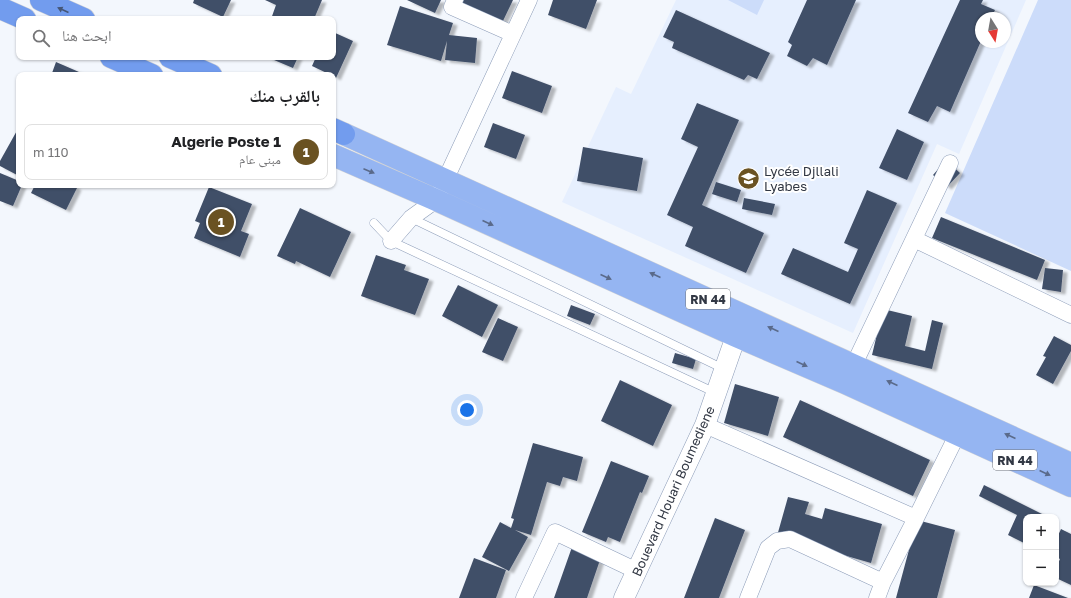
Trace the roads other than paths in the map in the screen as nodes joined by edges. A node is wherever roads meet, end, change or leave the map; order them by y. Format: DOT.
graph roads {
  1 [pos="42,0"];
  2 [pos="455,0"];
  3 [pos="529,0"];
  4 [pos="0,8"];
  5 [pos="18,16"];
  6 [pos="77,16"];
  7 [pos="513,34"];
  8 [pos="118,60"];
  9 [pos="177,60"];
  10 [pos="145,72"];
  11 [pos="204,72"];
  12 [pos="339,132"];
  13 [pos="336,156"];
  14 [pos="950,163"];
  15 [pos="445,180"];
  16 [pos="436,200"];
  17 [pos="412,218"];
  18 [pos="374,223"];
  19 [pos="914,239"];
  20 [pos="391,241"];
  21 [pos="1071,315"];
  22 [pos="745,316"];
  23 [pos="736,336"];
  24 [pos="725,369"];
  25 [pos="850,374"];
  26 [pos="716,394"];
  27 [pos="705,425"];
  28 [pos="962,425"];
  29 [pos="1071,464"];
  30 [pos="1071,486"];
  31 [pos="916,518"];
  32 [pos="637,571"];
  33 [pos="884,582"];
  34 [pos="524,598"];
  35 [pos="624,598"];
  36 [pos="748,598"];
  37 [pos="877,598"];
  6 -- 1 [label="highway, one-way"];
  2 -- 7 [label="street"];
  3 -- 7 [label="street"];
  4 -- 5 [label="highway"];
  7 -- 15 [label="street"];
  8 -- 10 [label="highway"];
  9 -- 11 [label="highway"];
  12 -- 15 [label="main road, RN 44"];
  13 -- 16 [label="main road, RN 44, one-way"];
  14 -- 19 [label="street"];
  15 -- 16 [label="street"];
  22 -- 15 [label="main road, RN 44, one-way"];
  16 -- 17 [label="street"];
  16 -- 23 [label="main road, RN 44, one-way"];
  17 -- 20 [label="street"];
  17 -- 24 [label="lane"];
  18 -- 20 [label="lane"];
  19 -- 21 [label="street"];
  19 -- 25 [label="street"];
  20 -- 26 [label="lane"];
  22 -- 23 [label="street, Bouevard Houari Boumediene"];
  25 -- 22 [label="main road, RN 44, one-way"];
  23 -- 24 [label="street, Bouevard Houari Boumediene"];
  23 -- 25 [label="main road, RN 44, one-way"];
  24 -- 26 [label="street, Bouevard Houari Boumediene"];
  25 -- 28 [label="main road, RN 44"];
  26 -- 27 [label="street, Bouevard Houari Boumediene"];
  27 -- 31 [label="street"];
  27 -- 32 [label="street, Bouevard Houari Boumediene"];
  29 -- 28 [label="main road, RN 44, one-way"];
  28 -- 30 [label="main road, RN 44, one-way"];
  28 -- 31 [label="street"];
  31 -- 33 [label="street"];
  32 -- 34 [label="street"];
  32 -- 35 [label="street, Bouevard Houari Boumediene"];
  33 -- 36 [label="street"];
  33 -- 37 [label="street"];
}
